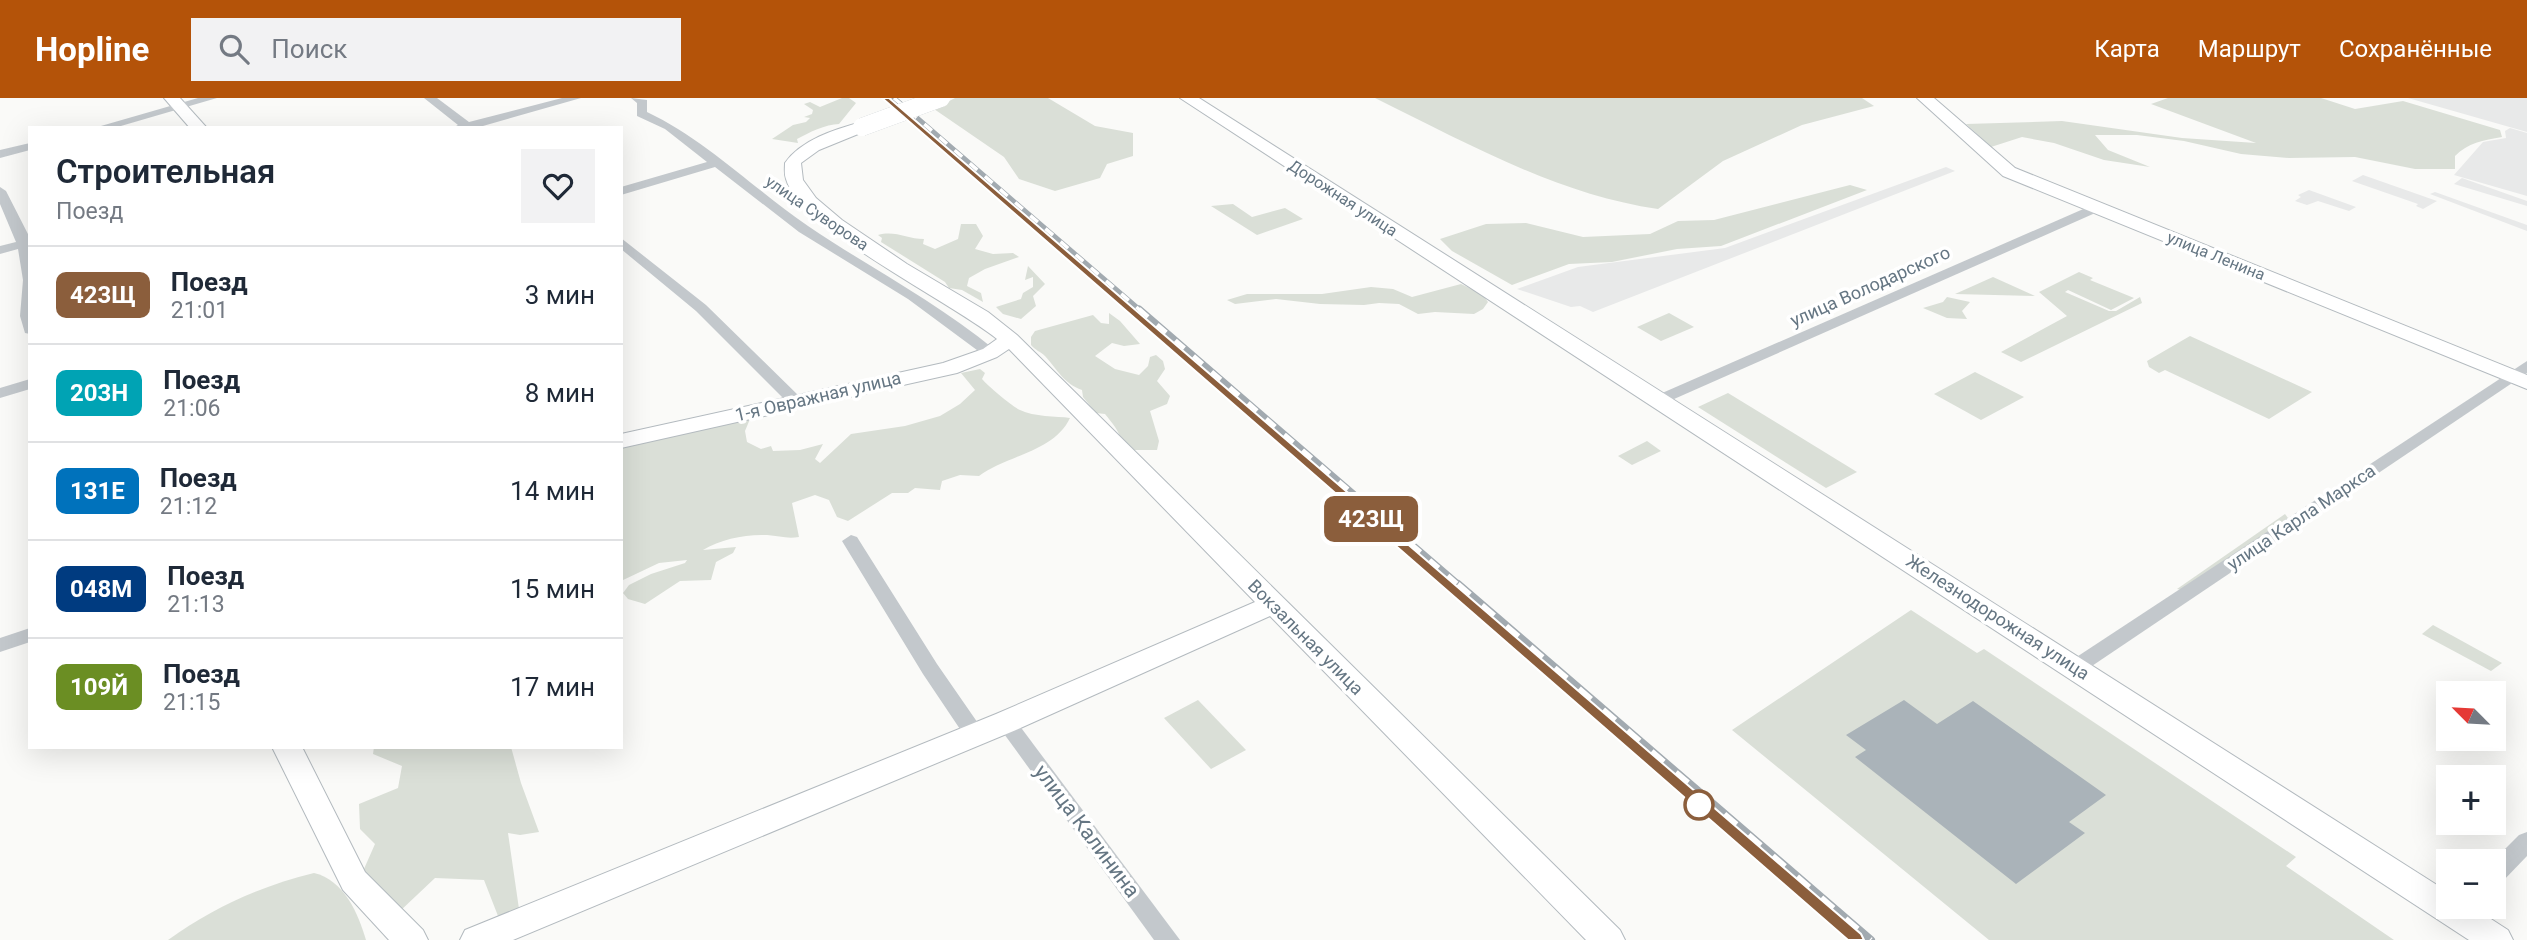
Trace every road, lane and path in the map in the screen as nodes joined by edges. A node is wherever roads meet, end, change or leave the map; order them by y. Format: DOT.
graph roads {
  1 [pos="211,98"];
  2 [pos="430,98"];
  3 [pos="575,98"];
  4 [pos="637,98"];
  5 [pos="941,98"];
  6 [pos="1188,98"];
  7 [pos="1925,98"];
  8 [pos="176,102"];
  9 [pos="106,126"];
  10 [pos="197,126"];
  11 [pos="464,126"];
  12 [pos="469,126"];
  13 [pos="28,147"];
  14 [pos="0,154"];
  15 [pos="716,163"];
  16 [pos="623,190"];
  17 [pos="0,191"];
  18 [pos="2097,207"];
  19 [pos="26,243"];
  20 [pos="623,244"];
  21 [pos="0,250"];
  22 [pos="28,262"];
  23 [pos="28,294"];
  24 [pos="1497,298"];
  25 [pos="28,323"];
  26 [pos="1012,341"];
  27 [pos="989,353"];
  28 [pos="2522,375"];
  29 [pos="28,385"];
  30 [pos="0,393"];
  31 [pos="1659,400"];
  32 [pos="795,401"];
  33 [pos="623,441"];
  34 [pos="851,541"];
  35 [pos="1275,604"];
  36 [pos="28,636"];
  37 [pos="0,645"];
  38 [pos="2076,667"];
  39 [pos="1006,722"];
  40 [pos="975,735"];
  41 [pos="288,749"];
  42 [pos="2527,841"];
  43 [pos="2506,863"];
  44 [pos="2436,896"];
  45 [pos="2470,919"];
  46 [pos="411,940"];
  47 [pos="477,940"];
  48 [pos="1168,940"];
  49 [pos="1608,940"];
  50 [pos="2497,940"];
  1 -- 8 [label="street"];
  2 -- 11 [label="street"];
  3 -- 12 [label="street"];
  4 -- 15 [label="street, улица Суворова"];
  5 -- 26 [label="street, Вокзальная улица, bridge"];
  6 -- 24 [label="street, Дорожная улица"];
  7 -- 18 [label="street, улица Ленина"];
  8 -- 9 [label="street"];
  8 -- 10 [label="street"];
  13 -- 14 [label="street"];
  15 -- 16 [label="street"];
  15 -- 27 [label="street, улица Суворова"];
  17 -- 19 [label="street"];
  18 -- 28 [label="street, улица Ленина"];
  18 -- 31 [label="street, улица Володарского"];
  19 -- 21 [label="street"];
  19 -- 22 [label="street"];
  20 -- 32 [label="street"];
  23 -- 25 [label="street"];
  24 -- 31 [label="street, Железнодорожная улица"];
  26 -- 27 [label="street, 1-я Овражная улица"];
  26 -- 35 [label="street, Вокзальная улица"];
  27 -- 32 [label="street, 1-я Овражная улица"];
  28 -- 38 [label="street, улица Карла Маркса"];
  29 -- 30 [label="street"];
  31 -- 38 [label="street, Железнодорожная улица"];
  32 -- 33 [label="street, 1-я Овражная улица"];
  34 -- 40 [label="street"];
  35 -- 39 [label="street"];
  35 -- 49 [label="street, Вокзальная улица"];
  36 -- 37 [label="street"];
  38 -- 44 [label="street, Железнодорожная улица"];
  39 -- 40 [label="street"];
  39 -- 48 [label="street, улица Калинина"];
  40 -- 47 [label="street"];
  41 -- 46 [label="street"];
  42 -- 43 [label="street"];
  45 -- 50 [label="street, Железнодорожная улица"];
}
